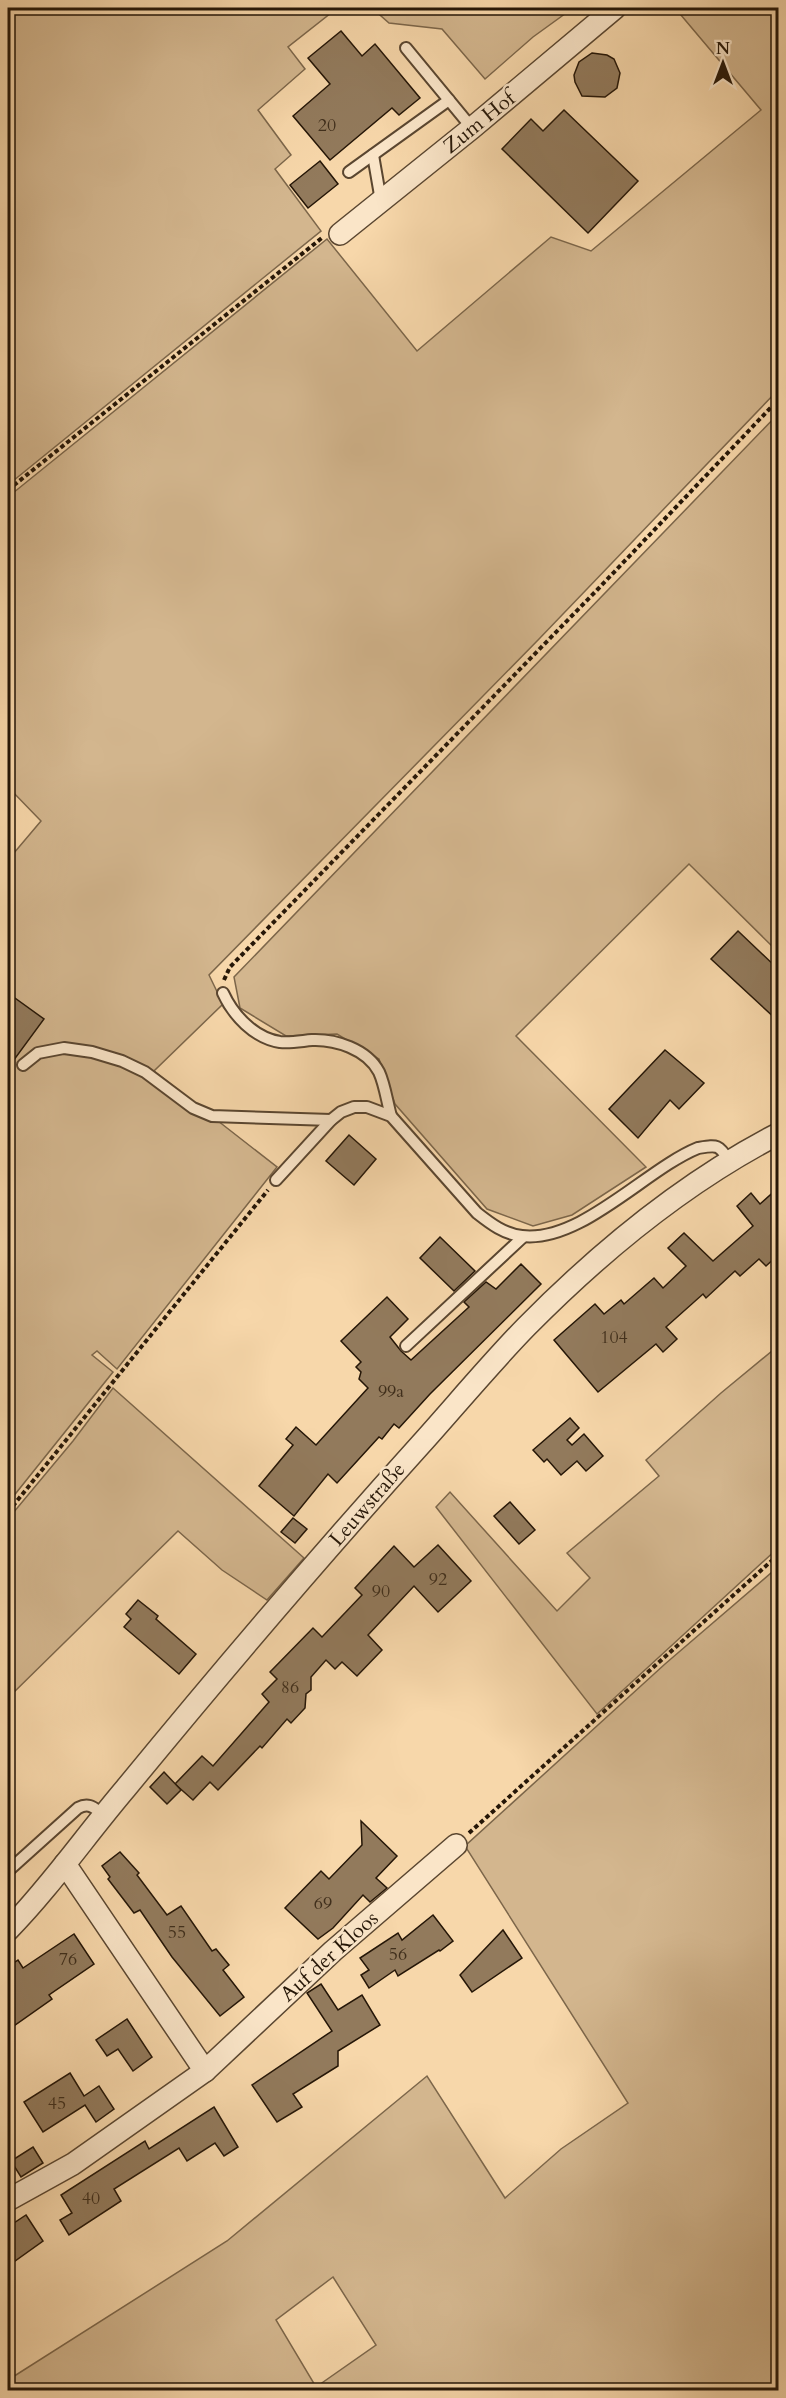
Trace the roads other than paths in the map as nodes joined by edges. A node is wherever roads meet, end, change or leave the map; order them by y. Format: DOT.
graph roads {
  1 [pos="615,8"];
  2 [pos="406,48"];
  3 [pos="449,100"];
  4 [pos="472,128"];
  5 [pos="372,155"];
  6 [pos="349,172"];
  7 [pos="381,201"];
  8 [pos="340,234"];
  9 [pos="223,993"];
  10 [pos="23,1065"];
  11 [pos="391,1116"];
  12 [pos="331,1120"];
  13 [pos="778,1134"];
  14 [pos="729,1161"];
  15 [pos="276,1180"];
  16 [pos="523,1237"];
  17 [pos="406,1346"];
  18 [pos="103,1814"];
  19 [pos="456,1845"];
  20 [pos="65,1864"];
  21 [pos="8,1871"];
  22 [pos="8,1930"];
  23 [pos="206,2071"];
  24 [pos="8,2200"];
  1 -- 4 [label="street, Zum Hof"];
  2 -- 3 [label="lane"];
  3 -- 4 [label="lane"];
  3 -- 5 [label="lane"];
  4 -- 7 [label="street, Zum Hof"];
  5 -- 6 [label="lane"];
  5 -- 7 [label="lane"];
  7 -- 8 [label="street, Zum Hof"];
  9 -- 11 [label="lane"];
  10 -- 12 [label="lane"];
  11 -- 12 [label="lane"];
  11 -- 16 [label="lane"];
  12 -- 15 [label="lane"];
  13 -- 14 [label="street, Leuwstraße"];
  14 -- 16 [label="lane"];
  14 -- 18 [label="street, Leuwstraße"];
  16 -- 17 [label="lane"];
  18 -- 20 [label="street, Leuwstraße"];
  18 -- 21 [label="lane"];
  19 -- 23 [label="street, Auf der Kloos"];
  20 -- 22 [label="street, Leuwstraße"];
  20 -- 23 [label="street"];
  23 -- 24 [label="street, Auf der Kloos"];
}
